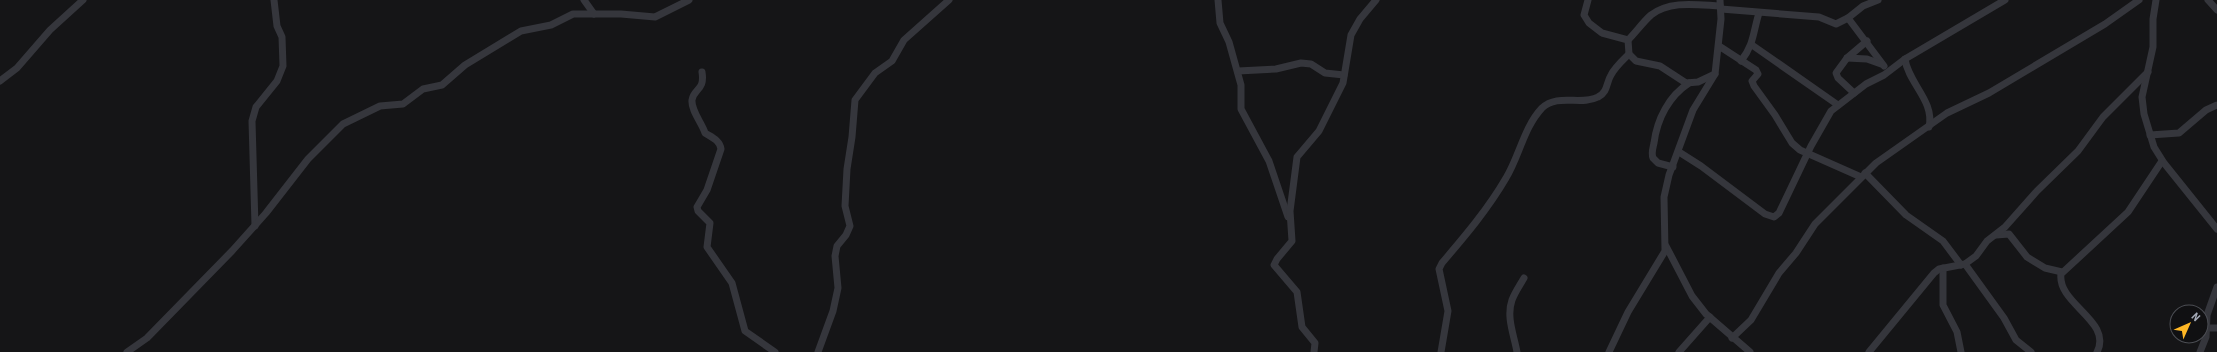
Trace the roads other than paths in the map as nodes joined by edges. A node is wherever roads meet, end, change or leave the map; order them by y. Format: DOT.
graph roads {
  1 [pos="83,0"];
  2 [pos="274,0"];
  3 [pos="584,0"];
  4 [pos="689,0"];
  5 [pos="949,0"];
  6 [pos="1218,0"];
  7 [pos="1376,0"];
  8 [pos="1588,0"];
  9 [pos="1878,0"];
  10 [pos="2005,0"];
  11 [pos="2139,0"];
  12 [pos="2156,0"];
  13 [pos="2208,0"];
  14 [pos="1720,5"];
  15 [pos="2217,10"];
  16 [pos="1759,12"];
  17 [pos="594,14"];
  18 [pos="1848,18"];
  19 [pos="1628,40"];
  20 [pos="1867,41"];
  21 [pos="1752,45"];
  22 [pos="1719,46"];
  23 [pos="1629,54"];
  24 [pos="1847,58"];
  25 [pos="1905,59"];
  26 [pos="1741,61"];
  27 [pos="1884,66"];
  28 [pos="1895,67"];
  29 [pos="1238,71"];
  30 [pos="702,72"];
  31 [pos="2148,72"];
  32 [pos="1715,74"];
  33 [pos="1344,75"];
  34 [pos="0,81"];
  35 [pos="1689,83"];
  36 [pos="1854,93"];
  37 [pos="1838,105"];
  38 [pos="2217,105"];
  39 [pos="1929,127"];
  40 [pos="2150,135"];
  41 [pos="1678,152"];
  42 [pos="1807,154"];
  43 [pos="2162,161"];
  44 [pos="1673,167"];
  45 [pos="1863,175"];
  46 [pos="1291,223"];
  47 [pos="255,226"];
  48 [pos="2217,229"];
  49 [pos="1994,235"];
  50 [pos="1666,246"];
  51 [pos="1963,264"];
  52 [pos="1943,268"];
  53 [pos="2062,272"];
  54 [pos="1524,278"];
  55 [pos="2217,287"];
  56 [pos="2209,309"];
  57 [pos="1710,318"];
  58 [pos="1732,338"];
  59 [pos="127,352"];
  60 [pos="775,352"];
  61 [pos="818,352"];
  62 [pos="1314,352"];
  63 [pos="1441,352"];
  64 [pos="1517,352"];
  65 [pos="1609,352"];
  66 [pos="1679,352"];
  67 [pos="1750,352"];
  68 [pos="1869,352"];
  69 [pos="1961,352"];
  70 [pos="2031,352"];
  71 [pos="2097,352"];
  1 -- 34 [label="street"];
  2 -- 47 [label="street"];
  3 -- 17 [label="street"];
  4 -- 17 [label="street"];
  5 -- 61 [label="street"];
  6 -- 29 [label="street"];
  7 -- 33 [label="street"];
  8 -- 19 [label="street"];
  9 -- 18 [label="street"];
  10 -- 25 [label="street"];
  11 -- 39 [label="street"];
  12 -- 31 [label="street"];
  13 -- 15 [label="street"];
  14 -- 16 [label="street"];
  14 -- 19 [label="street"];
  14 -- 22 [label="street"];
  16 -- 18 [label="street"];
  16 -- 21 [label="street"];
  17 -- 47 [label="street"];
  18 -- 20 [label="street"];
  19 -- 23 [label="street"];
  20 -- 24 [label="street"];
  20 -- 27 [label="street"];
  21 -- 26 [label="street"];
  21 -- 37 [label="street"];
  22 -- 26 [label="street"];
  22 -- 32 [label="street"];
  23 -- 35 [label="street"];
  23 -- 63 [label="street"];
  24 -- 27 [label="street"];
  24 -- 36 [label="street"];
  25 -- 28 [label="street"];
  25 -- 39 [label="street"];
  26 -- 42 [label="street"];
  27 -- 28 [label="street"];
  28 -- 36 [label="street"];
  29 -- 33 [label="street"];
  29 -- 46 [label="street"];
  30 -- 60 [label="street"];
  31 -- 40 [label="street"];
  31 -- 49 [label="street"];
  32 -- 35 [label="street"];
  32 -- 41 [label="street"];
  33 -- 46 [label="street"];
  35 -- 44 [label="street"];
  36 -- 37 [label="street"];
  37 -- 42 [label="street"];
  38 -- 40 [label="street"];
  39 -- 45 [label="street"];
  40 -- 43 [label="street"];
  41 -- 42 [label="street"];
  41 -- 44 [label="street"];
  42 -- 45 [label="street"];
  43 -- 48 [label="street"];
  43 -- 53 [label="street"];
  44 -- 50 [label="street"];
  45 -- 51 [label="street"];
  45 -- 58 [label="street"];
  46 -- 62 [label="street"];
  47 -- 59 [label="street"];
  49 -- 51 [label="street"];
  49 -- 53 [label="street"];
  50 -- 57 [label="street"];
  50 -- 65 [label="street"];
  51 -- 52 [label="street"];
  51 -- 70 [label="street"];
  52 -- 68 [label="street"];
  52 -- 69 [label="street"];
  53 -- 71 [label="street"];
  54 -- 64 [label="street"];
  55 -- 56 [label="street"];
  57 -- 58 [label="street"];
  57 -- 66 [label="street"];
  58 -- 67 [label="street"];
}
